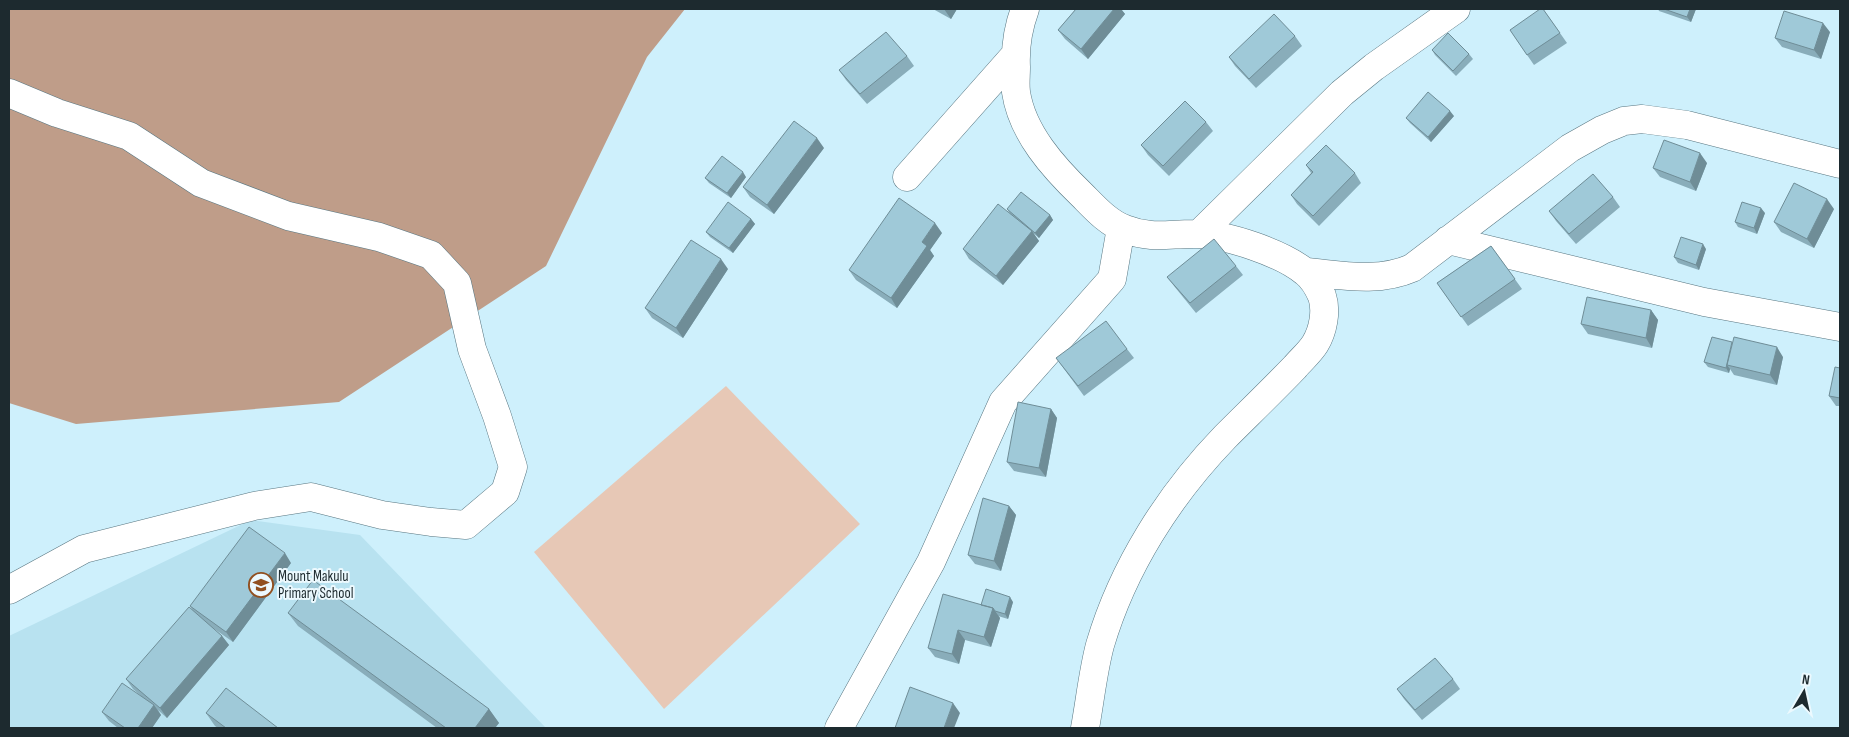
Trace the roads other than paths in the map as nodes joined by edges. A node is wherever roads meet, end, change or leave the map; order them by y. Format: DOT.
graph roads {
  1 [pos="1025,9"];
  2 [pos="1456,9"];
  3 [pos="1015,55"];
  4 [pos="9,93"];
  5 [pos="1840,164"];
  6 [pos="907,177"];
  7 [pos="1223,225"];
  8 [pos="1121,228"];
  9 [pos="1448,240"];
  10 [pos="1306,272"];
  11 [pos="1358,277"];
  12 [pos="1324,313"];
  13 [pos="1840,327"];
  14 [pos="9,590"];
  15 [pos="839,728"];
  16 [pos="1085,728"];
  1 -- 3 [label="street"];
  2 -- 7 [label="street"];
  3 -- 6 [label="street"];
  3 -- 8 [label="street"];
  4 -- 14 [label="street"];
  5 -- 9 [label="street"];
  7 -- 8 [label="street"];
  7 -- 10 [label="street"];
  8 -- 15 [label="street"];
  9 -- 11 [label="street"];
  9 -- 13 [label="street"];
  10 -- 11 [label="street"];
  10 -- 12 [label="street"];
  11 -- 12 [label="street"];
  12 -- 16 [label="street"];
}
